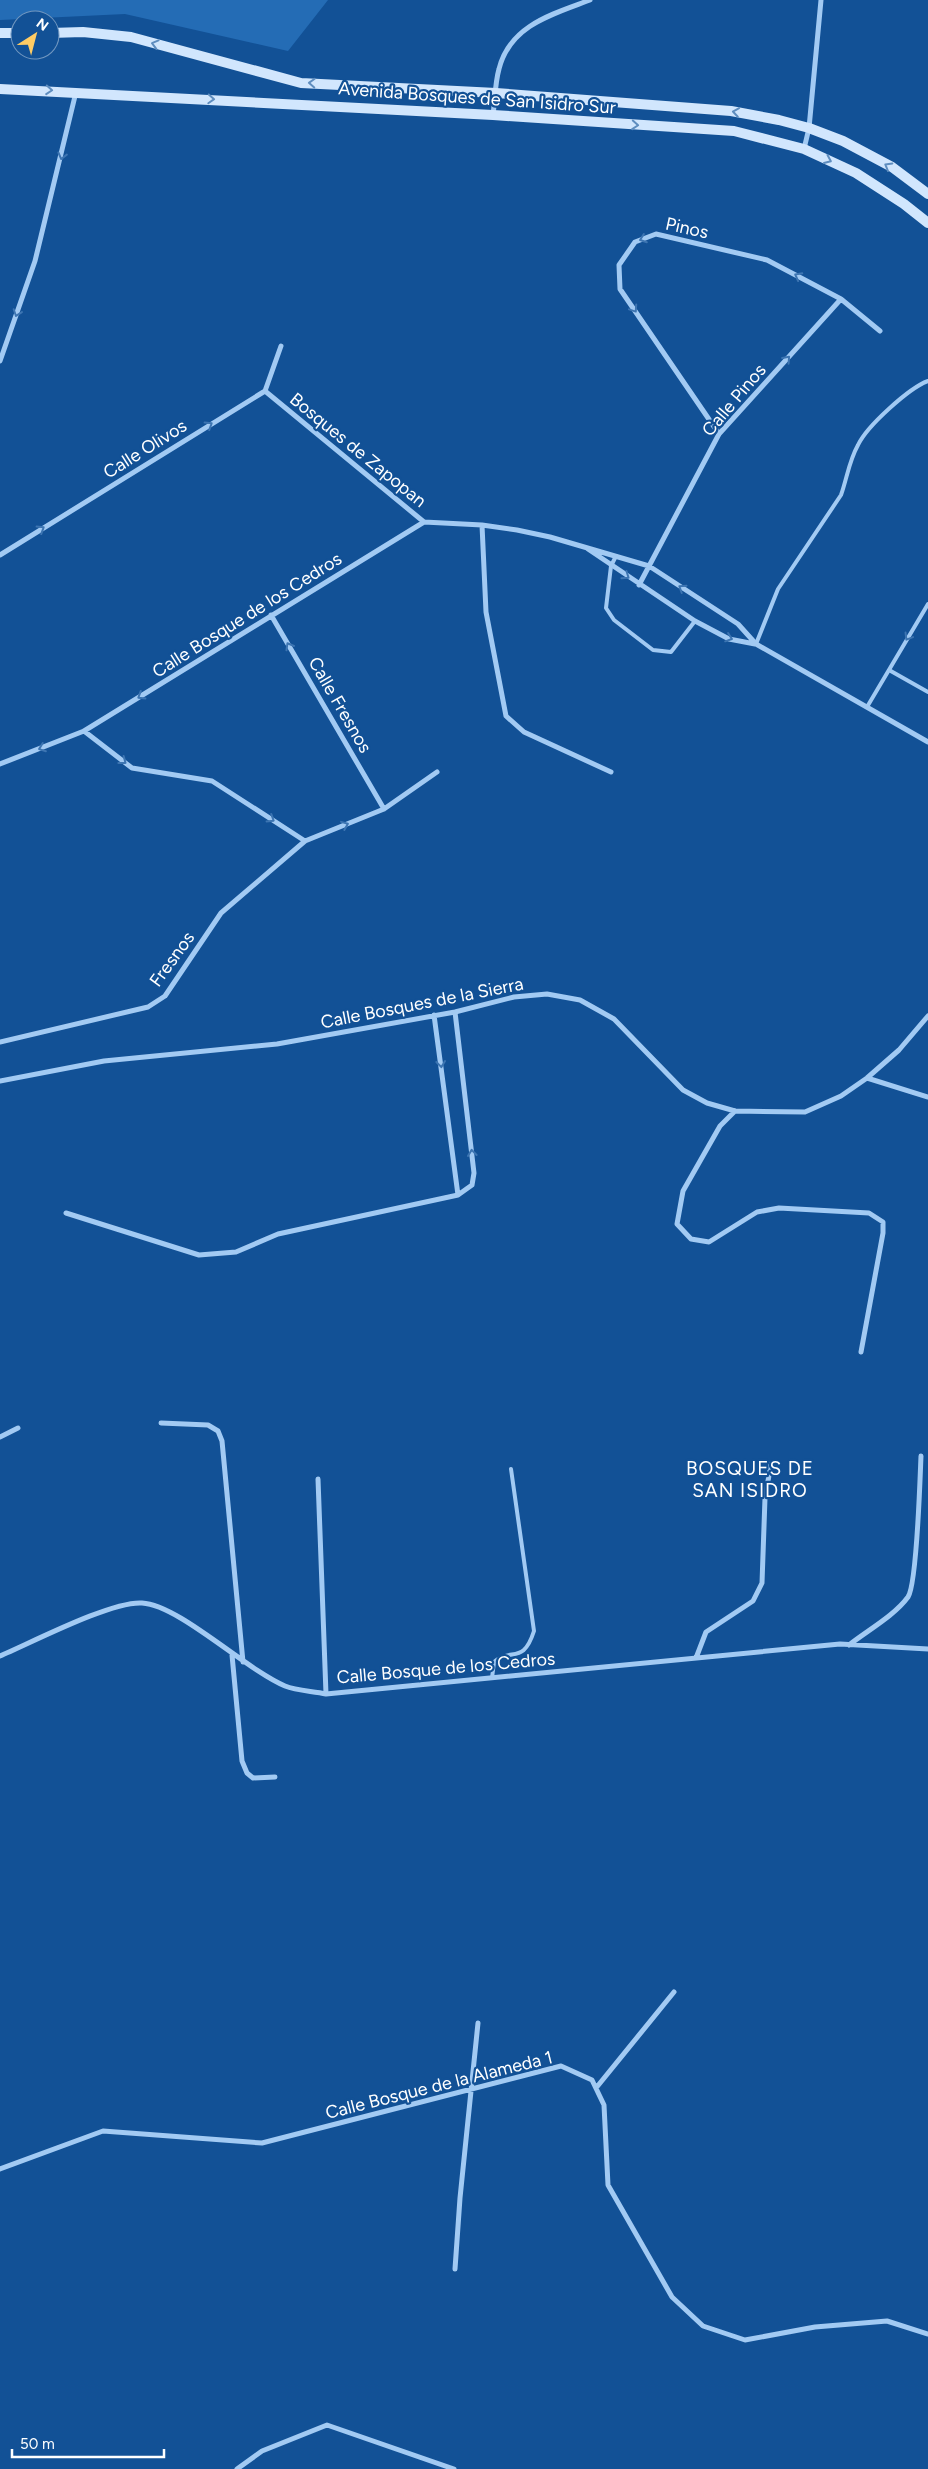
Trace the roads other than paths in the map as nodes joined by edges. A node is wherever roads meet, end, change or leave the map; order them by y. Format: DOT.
graph roads {
  1 [pos="590,0"];
  2 [pos="821,0"];
  3 [pos="60,33"];
  4 [pos="0,88"];
  5 [pos="76,92"];
  6 [pos="496,94"];
  7 [pos="493,115"];
  8 [pos="809,128"];
  9 [pos="804,149"];
  10 [pos="928,194"];
  11 [pos="928,223"];
  12 [pos="841,299"];
  13 [pos="880,331"];
  14 [pos="281,346"];
  15 [pos="0,361"];
  16 [pos="928,381"];
  17 [pos="265,391"];
  18 [pos="719,434"];
  19 [pos="424,522"];
  20 [pos="482,525"];
  21 [pos="584,547"];
  22 [pos="0,555"];
  23 [pos="616,556"];
  24 [pos="611,566"];
  25 [pos="649,566"];
  26 [pos="639,585"];
  27 [pos="928,604"];
  28 [pos="272,615"];
  29 [pos="695,621"];
  30 [pos="756,644"];
  31 [pos="889,670"];
  32 [pos="928,692"];
  33 [pos="867,707"];
  34 [pos="84,731"];
  35 [pos="928,742"];
  36 [pos="0,764"];
  37 [pos="437,772"];
  38 [pos="610,772"];
  39 [pos="384,809"];
  40 [pos="305,840"];
  41 [pos="455,1012"];
  42 [pos="434,1016"];
  43 [pos="928,1016"];
  44 [pos="0,1042"];
  45 [pos="866,1078"];
  46 [pos="0,1081"];
  47 [pos="928,1097"];
  48 [pos="735,1111"];
  49 [pos="458,1195"];
  50 [pos="66,1213"];
  51 [pos="861,1352"];
  52 [pos="161,1423"];
  53 [pos="18,1428"];
  54 [pos="0,1437"];
  55 [pos="921,1456"];
  56 [pos="771,1464"];
  57 [pos="511,1469"];
  58 [pos="318,1479"];
  59 [pos="849,1644"];
  60 [pos="928,1649"];
  61 [pos="232,1655"];
  62 [pos="0,1656"];
  63 [pos="696,1658"];
  64 [pos="243,1662"];
  65 [pos="492,1678"];
  66 [pos="326,1694"];
  67 [pos="275,1777"];
  68 [pos="674,1992"];
  69 [pos="478,2023"];
  70 [pos="596,2088"];
  71 [pos="472,2089"];
  72 [pos="0,2169"];
  73 [pos="455,2269"];
  74 [pos="928,2334"];
  75 [pos="237,2469"];
  76 [pos="454,2469"];
  1 -- 6 [label="street"];
  2 -- 8 [label="street"];
  6 -- 3 [label="main road, Avenida Bosques de San Isidro Sur, one-way"];
  4 -- 5 [label="main road, Avenida Bosques de San Isidro Sur, one-way"];
  5 -- 7 [label="main road, Avenida Bosques de San Isidro Sur, one-way"];
  5 -- 15 [label="street, one-way"];
  6 -- 7 [label="street"];
  8 -- 6 [label="main road, Avenida Bosques de San Isidro Sur, one-way"];
  7 -- 9 [label="main road, Avenida Bosques de San Isidro Sur, one-way"];
  8 -- 9 [label="street"];
  10 -- 8 [label="main road, Avenida Bosques de San Isidro Sur, one-way"];
  9 -- 11 [label="main road, Avenida Bosques de San Isidro Sur, one-way"];
  12 -- 13 [label="street, Pinos"];
  18 -- 12 [label="street, Calle Pinos, one-way"];
  12 -- 18 [label="street, Pinos, one-way"];
  14 -- 17 [label="street"];
  16 -- 30 [label="lane"];
  17 -- 19 [label="street, Bosques de Zapopan"];
  22 -- 17 [label="street, Calle Olivos, one-way"];
  18 -- 25 [label="street, Calle Pinos"];
  19 -- 20 [label="street, Bosques de Zapopan"];
  19 -- 28 [label="street, Calle Bosque de los Cedros"];
  20 -- 21 [label="street, Bosques de Zapopan"];
  20 -- 38 [label="street"];
  21 -- 23 [label="street, Bosques de Zapopan"];
  21 -- 24 [label="street, Bosques de Zapopan"];
  23 -- 24 [label="lane"];
  23 -- 25 [label="street, Bosques de Zapopan"];
  24 -- 26 [label="street, Bosques de Zapopan, one-way"];
  24 -- 29 [label="lane"];
  25 -- 26 [label="street, Calle Pinos"];
  30 -- 25 [label="street, Bosques de Zapopan, one-way"];
  26 -- 29 [label="street, Bosques de Zapopan"];
  27 -- 31 [label="lane, one-way"];
  28 -- 34 [label="street, Calle Bosque de los Cedros, one-way"];
  39 -- 28 [label="street, Calle Fresnos, one-way"];
  29 -- 30 [label="street, Bosques de Zapopan, one-way"];
  30 -- 33 [label="street, Bosques de Zapopan"];
  31 -- 32 [label="lane"];
  31 -- 33 [label="lane"];
  33 -- 35 [label="street, Bosques de Zapopan"];
  34 -- 36 [label="street, Calle Bosque de los Cedros, one-way"];
  34 -- 40 [label="street, one-way"];
  37 -- 39 [label="street, Fresnos"];
  40 -- 39 [label="street, Fresnos, one-way"];
  40 -- 44 [label="street, Fresnos"];
  41 -- 42 [label="street, Calle Bosques de la Sierra"];
  41 -- 48 [label="street, Calle Bosques de la Sierra"];
  49 -- 41 [label="street, one-way"];
  42 -- 46 [label="street, Calle Bosques de la Sierra"];
  42 -- 49 [label="street, one-way"];
  43 -- 45 [label="street, Calle Bosques de la Sierra"];
  45 -- 47 [label="street"];
  45 -- 48 [label="street, Calle Bosques de la Sierra"];
  48 -- 51 [label="street"];
  49 -- 50 [label="street"];
  52 -- 64 [label="street"];
  53 -- 54 [label="street"];
  55 -- 59 [label="street"];
  56 -- 63 [label="street"];
  57 -- 65 [label="lane"];
  58 -- 66 [label="street"];
  59 -- 60 [label="street, Calle Bosque de los Cedros"];
  59 -- 63 [label="street, Calle Bosque de los Cedros"];
  61 -- 62 [label="street, Calle Bosque de los Cedros"];
  61 -- 64 [label="street, Calle Bosque de los Cedros"];
  61 -- 67 [label="street"];
  63 -- 65 [label="street, Calle Bosque de los Cedros"];
  64 -- 66 [label="street, Calle Bosque de los Cedros"];
  65 -- 66 [label="street, Calle Bosque de los Cedros"];
  68 -- 70 [label="street"];
  69 -- 71 [label="street"];
  70 -- 71 [label="street, Calle Bosque de la Alameda 1"];
  70 -- 74 [label="street"];
  71 -- 72 [label="street, Calle Bosque de la Alameda 1"];
  71 -- 73 [label="street"];
  75 -- 76 [label="street"];
}
